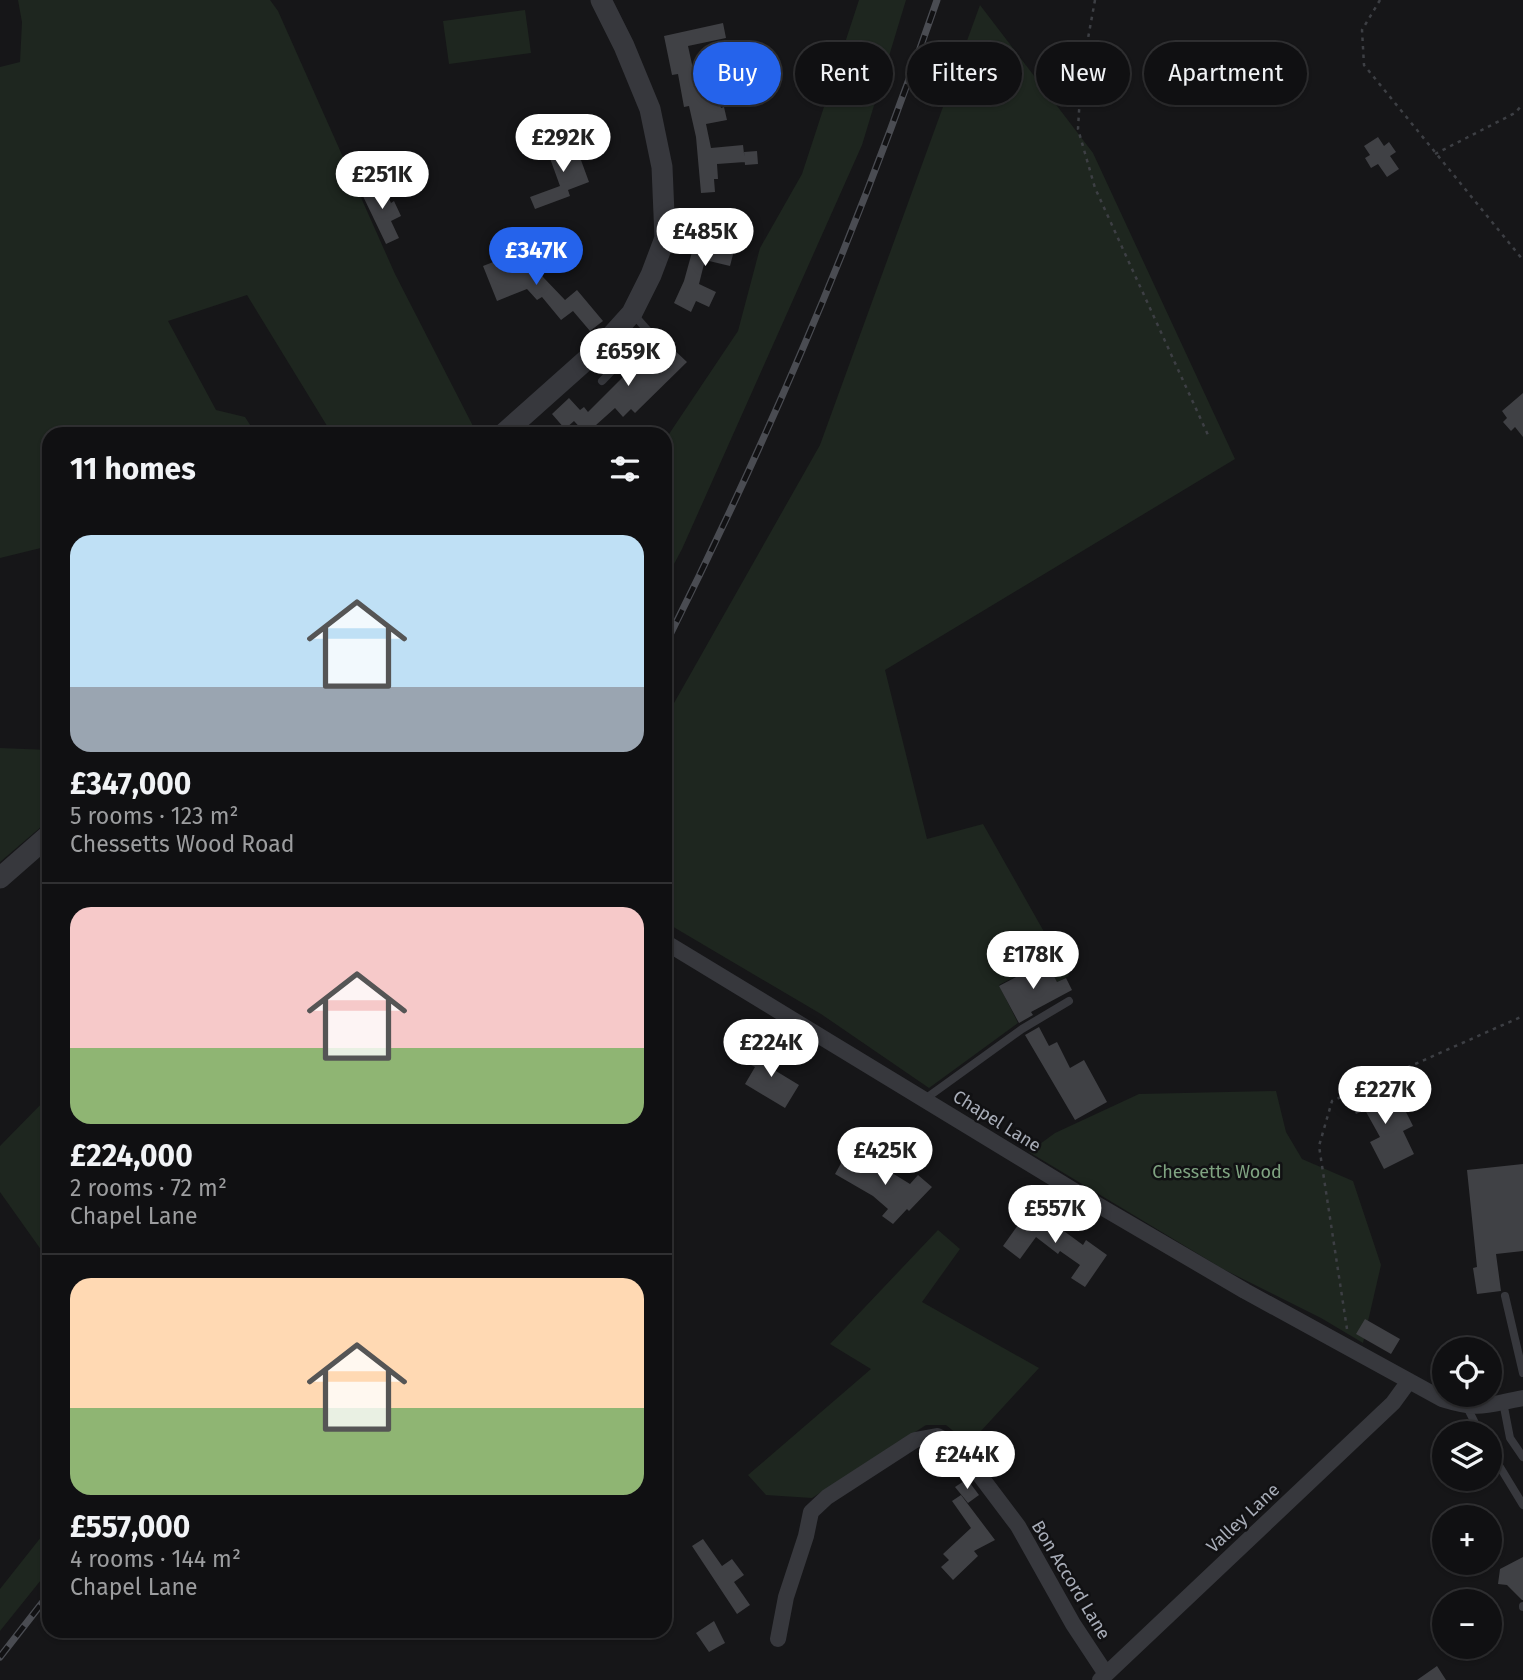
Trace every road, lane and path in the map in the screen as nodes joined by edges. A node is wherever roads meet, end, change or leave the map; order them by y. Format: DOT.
graph roads {
  1 [pos="601,0"];
  2 [pos="1095,0"];
  3 [pos="1380,0"];
  4 [pos="1523,104"];
  5 [pos="1435,154"];
  6 [pos="1523,260"];
  7 [pos="632,313"];
  8 [pos="602,381"];
  9 [pos="511,427"];
  10 [pos="1208,435"];
  11 [pos="42,841"];
  12 [pos="0,878"];
  13 [pos="672,946"];
  14 [pos="1069,1001"];
  15 [pos="1523,1016"];
  16 [pos="925,1099"];
  17 [pos="1505,1296"];
  18 [pos="1349,1347"];
  19 [pos="1523,1373"];
  20 [pos="1409,1381"];
  21 [pos="1432,1394"];
  22 [pos="1523,1398"];
  23 [pos="1503,1402"];
  24 [pos="1467,1407"];
  25 [pos="1484,1407"];
  26 [pos="1474,1421"];
  27 [pos="1523,1457"];
  28 [pos="1502,1470"];
  29 [pos="1523,1505"];
  30 [pos="778,1639"];
  31 [pos="1103,1677"];
  1 -- 7 [label="street"];
  2 -- 10 [label="path"];
  3 -- 5 [label="path"];
  4 -- 5 [label="path"];
  5 -- 6 [label="path"];
  7 -- 8 [label="lane"];
  7 -- 9 [label="street"];
  11 -- 12 [label="street"];
  13 -- 16 [label="street, Chapel Lane"];
  14 -- 16 [label="lane"];
  15 -- 18 [label="path"];
  16 -- 18 [label="street, Chapel Lane"];
  17 -- 19 [label="lane"];
  18 -- 20 [label="street, Chapel Lane"];
  20 -- 21 [label="street, Chapel Lane"];
  20 -- 31 [label="street, Valley Lane"];
  22 -- 23 [label="street, Chapel Lane"];
  23 -- 27 [label="lane"];
  24 -- 25 [label="street, Chapel Lane"];
  24 -- 26 [label="lane"];
  28 -- 29 [label="lane"];
  30 -- 31 [label="street, Bon Accord Lane"];
}
